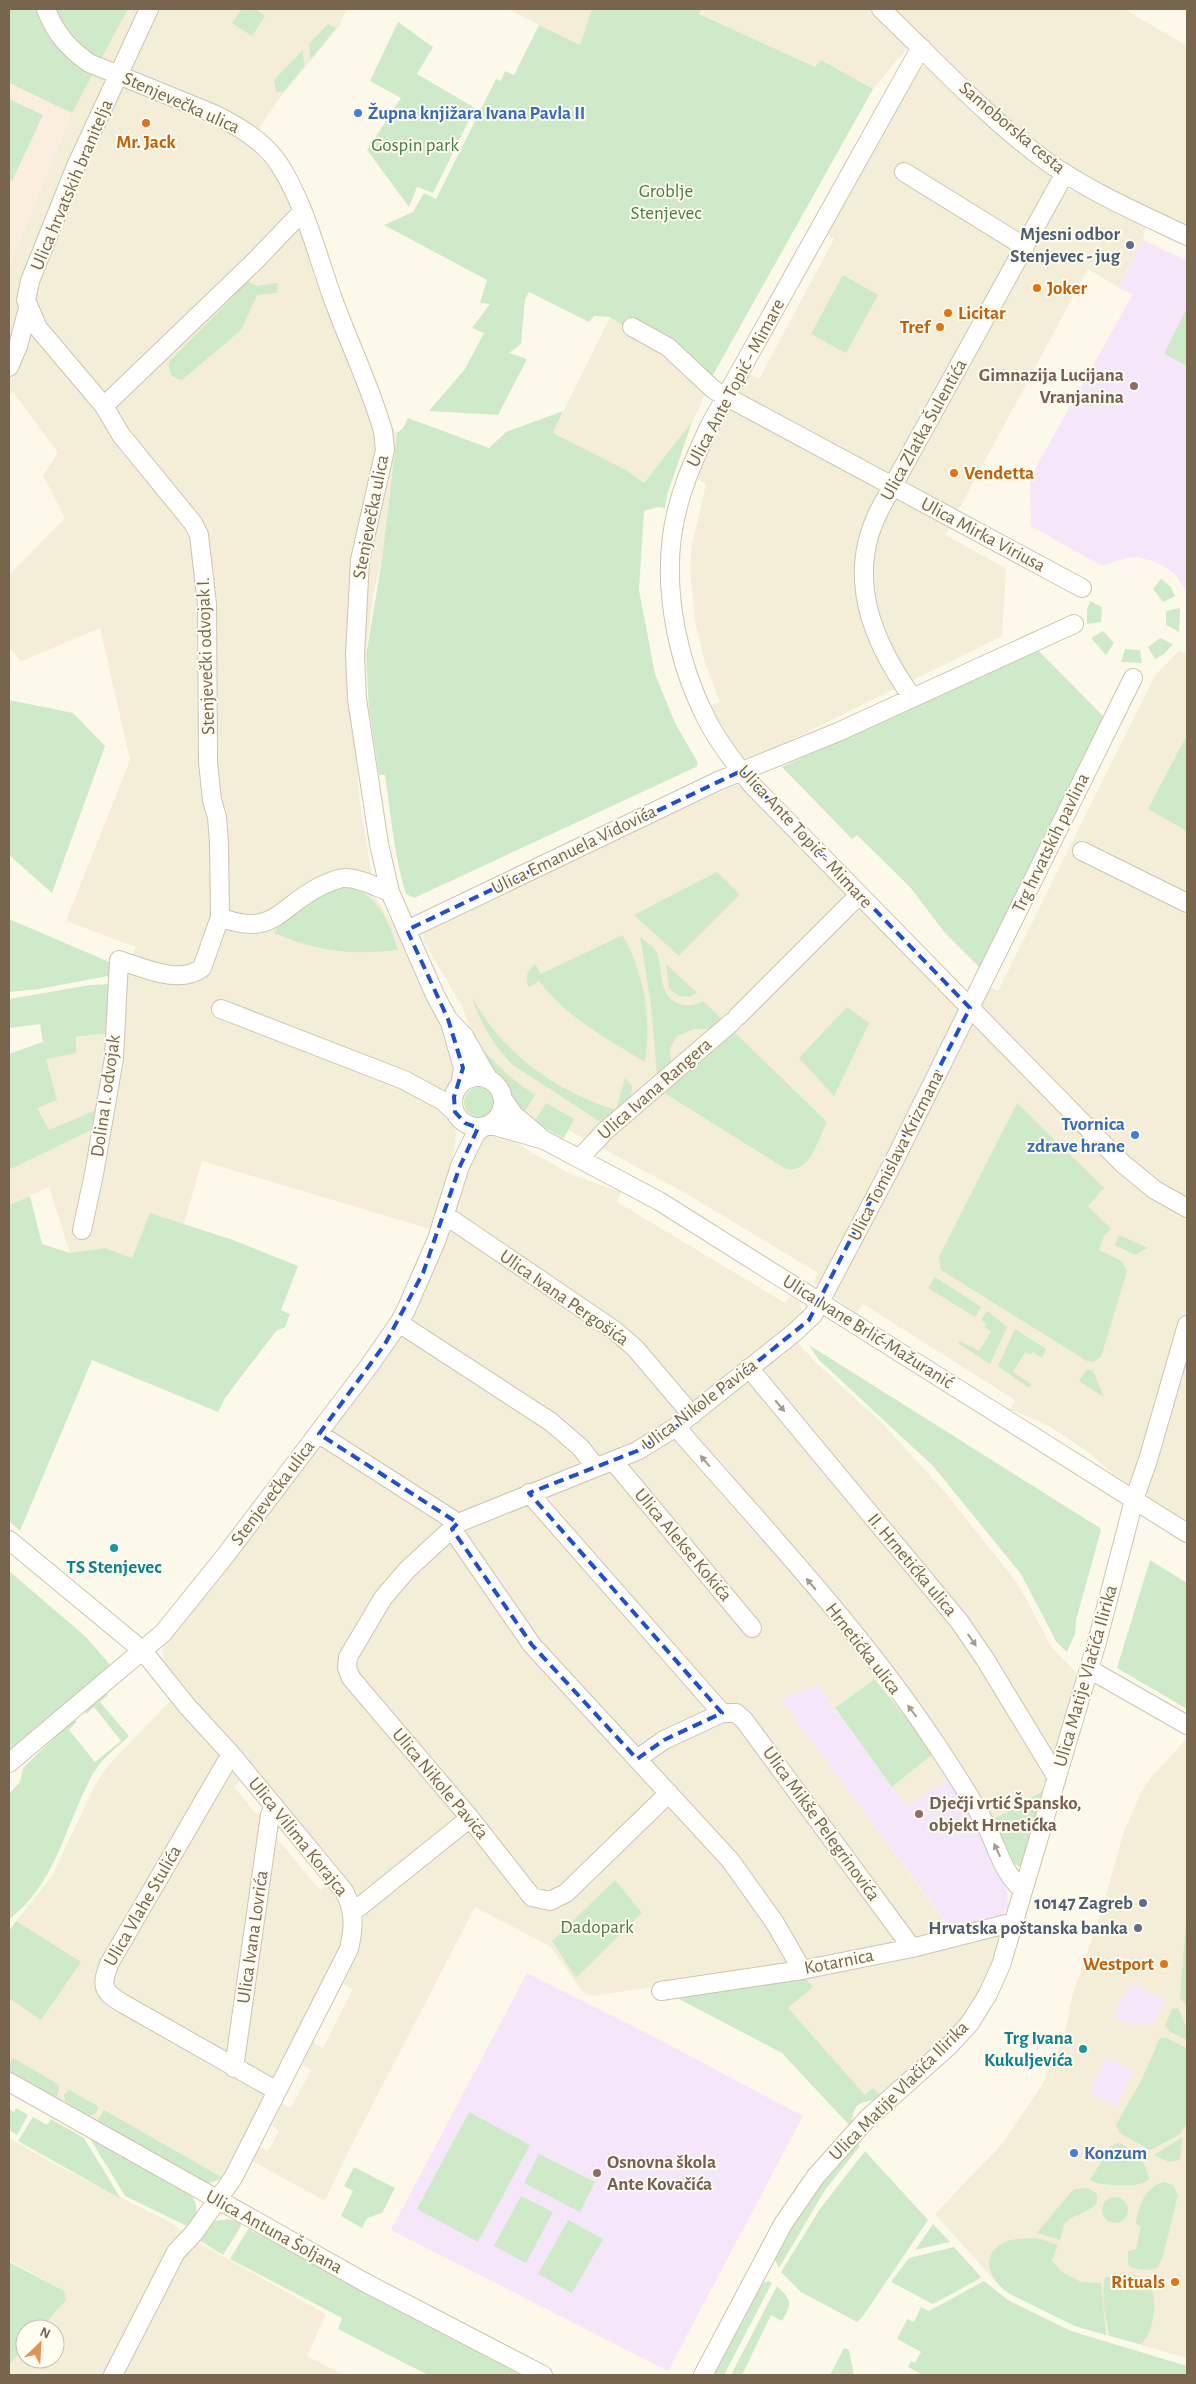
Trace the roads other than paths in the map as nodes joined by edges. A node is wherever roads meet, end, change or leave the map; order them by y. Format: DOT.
graph roads {
  1 [pos="46,9"];
  2 [pos="149,9"];
  3 [pos="881,9"];
  4 [pos="921,47"];
  5 [pos="120,75"];
  6 [pos="904,172"];
  7 [pos="1065,173"];
  8 [pos="302,212"];
  9 [pos="1187,236"];
  10 [pos="1025,247"];
  11 [pos="28,308"];
  12 [pos="632,327"];
  13 [pos="9,367"];
  14 [pos="726,396"];
  15 [pos="104,406"];
  16 [pos="892,486"];
  17 [pos="1082,588"];
  18 [pos="1074,624"];
  19 [pos="1133,678"];
  20 [pos="912,697"];
  21 [pos="741,772"];
  22 [pos="1082,851"];
  23 [pos="390,892"];
  24 [pos="860,895"];
  25 [pos="1187,903"];
  26 [pos="220,916"];
  27 [pos="407,930"];
  28 [pos="119,960"];
  29 [pos="970,1008"];
  30 [pos="221,1009"];
  31 [pos="448,1019"];
  32 [pos="404,1080"];
  33 [pos="489,1080"];
  34 [pos="460,1085"];
  35 [pos="503,1099"];
  36 [pos="457,1115"];
  37 [pos="485,1126"];
  38 [pos="544,1140"];
  39 [pos="580,1158"];
  40 [pos="460,1166"];
  41 [pos="1187,1208"];
  42 [pos="445,1215"];
  43 [pos="82,1230"];
  44 [pos="820,1302"];
  45 [pos="399,1323"];
  46 [pos="1187,1325"];
  47 [pos="749,1368"];
  48 [pos="692,1414"];
  49 [pos="676,1427"];
  50 [pos="319,1434"];
  51 [pos="614,1462"];
  52 [pos="596,1467"];
  53 [pos="529,1493"];
  54 [pos="1134,1500"];
  55 [pos="455,1526"];
  56 [pos="1187,1533"];
  57 [pos="9,1540"];
  58 [pos="752,1628"];
  59 [pos="143,1651"];
  60 [pos="1089,1669"];
  61 [pos="722,1713"];
  62 [pos="1187,1725"];
  63 [pos="230,1754"];
  64 [pos="637,1760"];
  65 [pos="9,1763"];
  66 [pos="1056,1776"];
  67 [pos="670,1793"];
  68 [pos="274,1806"];
  69 [pos="470,1818"];
  70 [pos="1024,1890"];
  71 [pos="353,1912"];
  72 [pos="1014,1922"];
  73 [pos="912,1948"];
  74 [pos="802,1970"];
  75 [pos="662,1991"];
  76 [pos="234,2068"];
  77 [pos="9,2082"];
  78 [pos="277,2091"];
  79 [pos="217,2200"];
  80 [pos="113,2375"];
  81 [pos="543,2375"];
  82 [pos="703,2375"];
  1 -- 5 [label="street, Stenjevečka ulica"];
  2 -- 5 [label="street, Ulica hrvatskih branitelja"];
  3 -- 4 [label="street, Samoborska cesta"];
  4 -- 7 [label="street, Samoborska cesta"];
  4 -- 14 [label="street, Ulica Ante Topić - Mimare"];
  5 -- 8 [label="street, Stenjevečka ulica"];
  5 -- 11 [label="street, Ulica hrvatskih branitelja"];
  6 -- 10 [label="street"];
  7 -- 9 [label="street, Samoborska cesta"];
  7 -- 10 [label="street, Ulica Zlatka Šulentića"];
  8 -- 15 [label="street"];
  8 -- 23 [label="street, Stenjevečka ulica"];
  10 -- 16 [label="street, Ulica Zlatka Šulentića"];
  11 -- 13 [label="street, Ulica hrvatskih branitelja"];
  11 -- 15 [label="street, Stenjevečki odvojak I."];
  12 -- 14 [label="street, Ulica Mirka Viriusa"];
  14 -- 16 [label="street, Ulica Mirka Viriusa"];
  14 -- 21 [label="street, Ulica Ante Topić - Mimare"];
  15 -- 26 [label="street, Stenjevečki odvojak I."];
  16 -- 17 [label="street, Ulica Mirka Viriusa"];
  16 -- 20 [label="street, Ulica Zlatka Šulentića"];
  18 -- 20 [label="street"];
  19 -- 29 [label="street, Trg hrvatskih pavlina"];
  20 -- 21 [label="street"];
  21 -- 24 [label="street, Ulica Ante Topić - Mimare"];
  21 -- 27 [label="street, Ulica Emanuela Vidovića"];
  22 -- 25 [label="street, Trg hrvatskih pavlina"];
  23 -- 26 [label="street"];
  23 -- 27 [label="street, Stenjevečka ulica"];
  24 -- 29 [label="street, Ulica Ante Topić - Mimare"];
  24 -- 39 [label="street, Ulica Ivana Rangera"];
  26 -- 28 [label="street, Stenjevečki odvojak I."];
  27 -- 31 [label="street, Stenjevečka ulica"];
  28 -- 43 [label="street, Dolina I. odvojak"];
  29 -- 41 [label="street, Ulica Ante Topić - Mimare"];
  29 -- 44 [label="street, Ulica Tomislava Krizmana"];
  30 -- 32 [label="street"];
  31 -- 33 [label="street, Stenjevečka ulica"];
  31 -- 34 [label="street, Stenjevečka ulica"];
  32 -- 34 [label="street"];
  32 -- 36 [label="street"];
  33 -- 34 [label="street"];
  33 -- 35 [label="street"];
  34 -- 36 [label="street"];
  35 -- 37 [label="street"];
  35 -- 38 [label="street, Ulica Ivane Brlić-Mažuranić"];
  36 -- 37 [label="street"];
  36 -- 40 [label="street, Stenjevečka ulica"];
  37 -- 38 [label="street, Ulica Ivane Brlić-Mažuranić"];
  37 -- 40 [label="street, Stenjevečka ulica"];
  38 -- 39 [label="street, Ulica Ivane Brlić-Mažuranić"];
  39 -- 44 [label="street, Ulica Ivane Brlić-Mažuranić"];
  40 -- 42 [label="street, Stenjevečka ulica"];
  42 -- 45 [label="street, Stenjevečka ulica"];
  42 -- 48 [label="street, Ulica Ivana Pergošića"];
  44 -- 47 [label="street, Ulica Nikole Pavića"];
  44 -- 54 [label="street, Ulica Ivane Brlić-Mažuranić"];
  45 -- 50 [label="street, Stenjevečka ulica"];
  45 -- 52 [label="street"];
  46 -- 54 [label="street, Ulica Matije Vlačića Ilirika"];
  47 -- 48 [label="street, Ulica Nikole Pavića"];
  47 -- 66 [label="street, II. Hrnetićka ulica, one-way"];
  48 -- 49 [label="street, Ulica Nikole Pavića"];
  49 -- 51 [label="street, Ulica Nikole Pavića"];
  70 -- 49 [label="street, Hrnetićka ulica, one-way"];
  50 -- 55 [label="street"];
  50 -- 59 [label="street, Stenjevečka ulica"];
  51 -- 52 [label="street, Ulica Nikole Pavića"];
  51 -- 58 [label="street, Ulica Alekse Kokića"];
  52 -- 53 [label="street, Ulica Nikole Pavića"];
  53 -- 55 [label="street, Ulica Nikole Pavića"];
  53 -- 61 [label="street"];
  54 -- 56 [label="street, Ulica Ivane Brlić-Mažuranić"];
  54 -- 60 [label="street, Ulica Matije Vlačića Ilirika"];
  55 -- 64 [label="street"];
  55 -- 69 [label="street, Ulica Nikole Pavića"];
  57 -- 59 [label="street, Ulica Vilima Korajca"];
  59 -- 63 [label="street, Ulica Vilima Korajca"];
  59 -- 65 [label="street, Stenjevečka ulica"];
  60 -- 62 [label="street"];
  60 -- 66 [label="street, Ulica Matije Vlačića Ilirika"];
  61 -- 64 [label="street"];
  61 -- 73 [label="street, Ulica Mikše Pelegrinovića"];
  63 -- 68 [label="street, Ulica Vilima Korajca"];
  63 -- 76 [label="street, Ulica Vlahe Stulića"];
  64 -- 67 [label="street"];
  66 -- 70 [label="street, Ulica Matije Vlačića Ilirika"];
  67 -- 69 [label="street, Ulica Nikole Pavića"];
  67 -- 74 [label="street"];
  68 -- 71 [label="street, Ulica Vilima Korajca"];
  68 -- 76 [label="street, Ulica Ivana Lovrića"];
  69 -- 71 [label="street"];
  70 -- 72 [label="street, Ulica Matije Vlačića Ilirika"];
  71 -- 78 [label="street, Ulica Vilima Korajca"];
  72 -- 73 [label="street, Kotarnica"];
  72 -- 82 [label="street, Ulica Matije Vlačića Ilirika"];
  73 -- 74 [label="street, Kotarnica"];
  74 -- 75 [label="street, Kotarnica"];
  76 -- 78 [label="street, Ulica Vlahe Stulića"];
  77 -- 79 [label="street, Ulica Antuna Šoljana"];
  78 -- 79 [label="street, Ulica Vilima Korajca"];
  79 -- 80 [label="street, Ulica Vilima Korajca"];
  79 -- 81 [label="street, Ulica Antuna Šoljana"];
}
